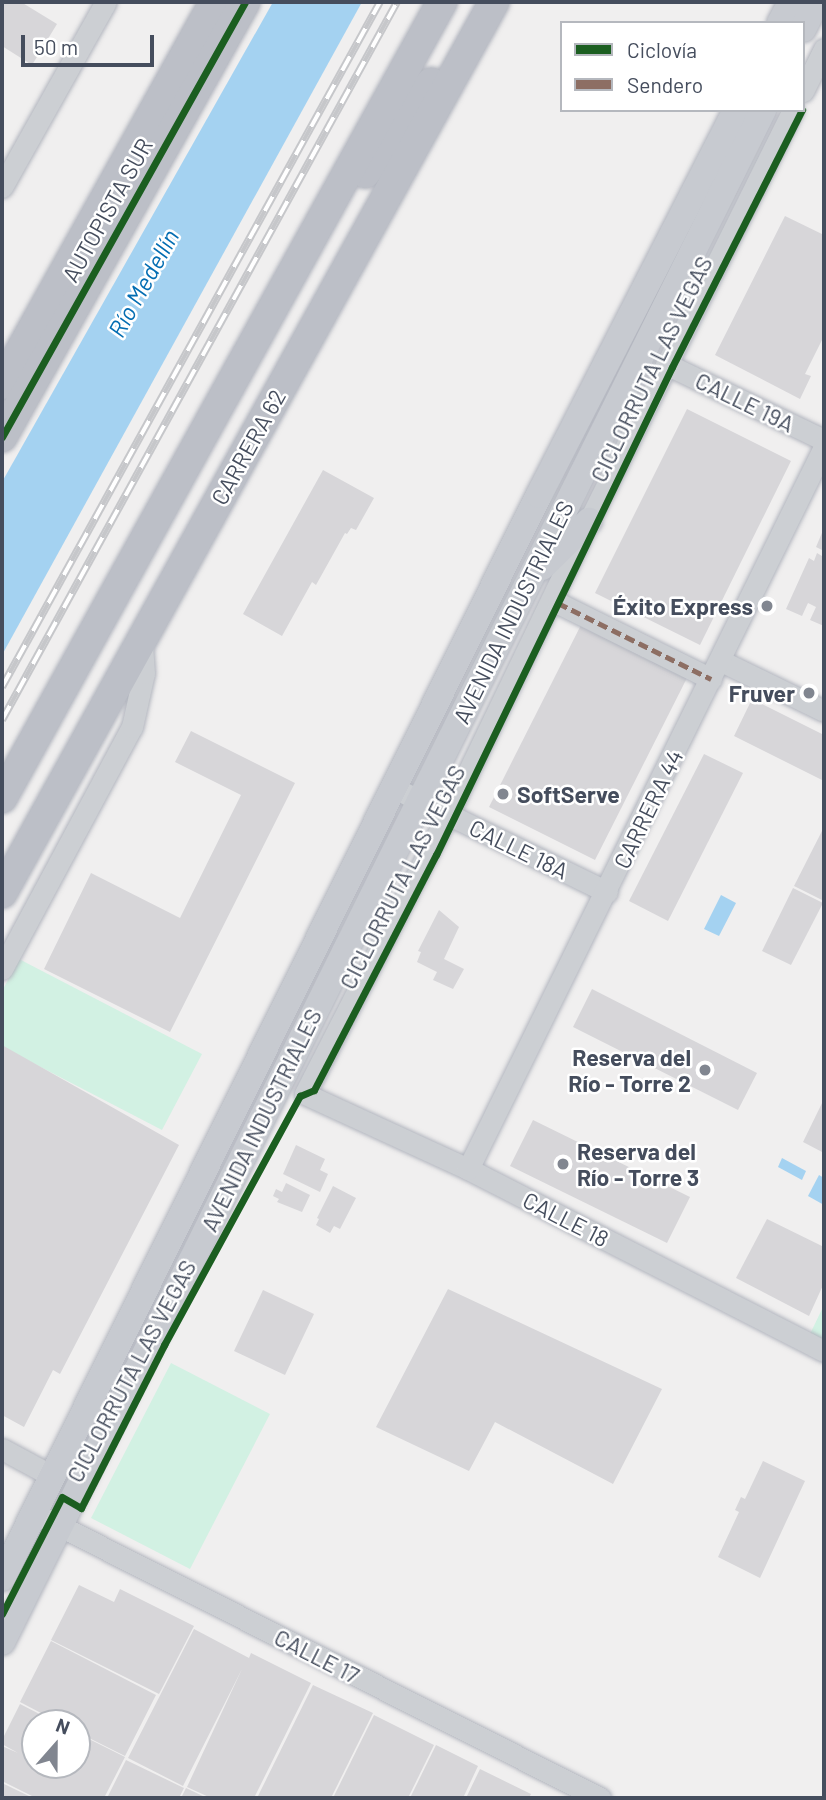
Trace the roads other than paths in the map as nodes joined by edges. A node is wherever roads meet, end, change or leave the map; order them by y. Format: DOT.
graph roads {
  1 [pos="106,2"];
  2 [pos="215,2"];
  3 [pos="245,2"];
  4 [pos="442,2"];
  5 [pos="492,2"];
  6 [pos="791,2"];
  7 [pos="817,2"];
  8 [pos="781,21"];
  9 [pos="805,25"];
  10 [pos="824,49"];
  11 [pos="805,87"];
  12 [pos="735,112"];
  13 [pos="762,112"];
  14 [pos="792,112"];
  15 [pos="2,187"];
  16 [pos="292,272"];
  17 [pos="666,364"];
  18 [pos="2,384"];
  19 [pos="2,437"];
  20 [pos="824,440"];
  21 [pos="824,447"];
  22 [pos="589,521"];
  23 [pos="526,583"];
  24 [pos="558,603"];
  25 [pos="142,640"];
  26 [pos="716,670"];
  27 [pos="824,711"];
  28 [pos="394,788"];
  29 [pos="2,798"];
  30 [pos="421,801"];
  31 [pos="448,814"];
  32 [pos="607,892"];
  33 [pos="2,893"];
  34 [pos="2,969"];
  35 [pos="468,1169"];
  36 [pos="824,1351"];
  37 [pos="11,1453"];
  38 [pos="52,1476"];
  39 [pos="34,1513"];
  40 [pos="59,1526"];
  41 [pos="2,1578"];
  42 [pos="2,1642"];
  43 [pos="600,1798"];
  1 -- 15 [label="street"];
  2 -- 18 [label="highway, AUTOPISTA SUR"];
  3 -- 19 [label="highway, AUTOPISTA SUR"];
  4 -- 16 [label="highway, CARRERA 62"];
  5 -- 16 [label="highway"];
  5 -- 25 [label="highway, CARRERA 62"];
  6 -- 8 [label="main road"];
  7 -- 9 [label="main road"];
  10 -- 11 [label="street"];
  12 -- 28 [label="main road, AVENIDA INDUSTRIALES"];
  13 -- 23 [label="main road, AVENIDA INDUSTRIALES"];
  14 -- 17 [label="street"];
  16 -- 29 [label="highway, CARRERA 62"];
  17 -- 20 [label="street, CALLE 19A"];
  17 -- 22 [label="street"];
  21 -- 26 [label="street, CARRERA 44"];
  22 -- 23 [label="main road"];
  22 -- 31 [label="street"];
  23 -- 30 [label="main road, AVENIDA INDUSTRIALES"];
  24 -- 26 [label="street"];
  25 -- 33 [label="highway, CARRERA 62"];
  25 -- 34 [label="street"];
  26 -- 27 [label="street"];
  26 -- 32 [label="street, CARRERA 44"];
  28 -- 30 [label="street, CALLE 18A"];
  28 -- 38 [label="main road, AVENIDA INDUSTRIALES"];
  30 -- 31 [label="street, CALLE 18A"];
  30 -- 40 [label="main road, AVENIDA INDUSTRIALES"];
  31 -- 32 [label="street, CALLE 18A"];
  31 -- 35 [label="street, CALLE 18"];
  32 -- 35 [label="street, CARRERA 44"];
  35 -- 36 [label="street, CALLE 18"];
  37 -- 38 [label="street"];
  38 -- 39 [label="main road, AVENIDA INDUSTRIALES"];
  39 -- 40 [label="street, CALLE 17"];
  39 -- 41 [label="main road, AVENIDA INDUSTRIALES"];
  40 -- 42 [label="main road, AVENIDA INDUSTRIALES"];
  40 -- 43 [label="street, CALLE 17"];
}
